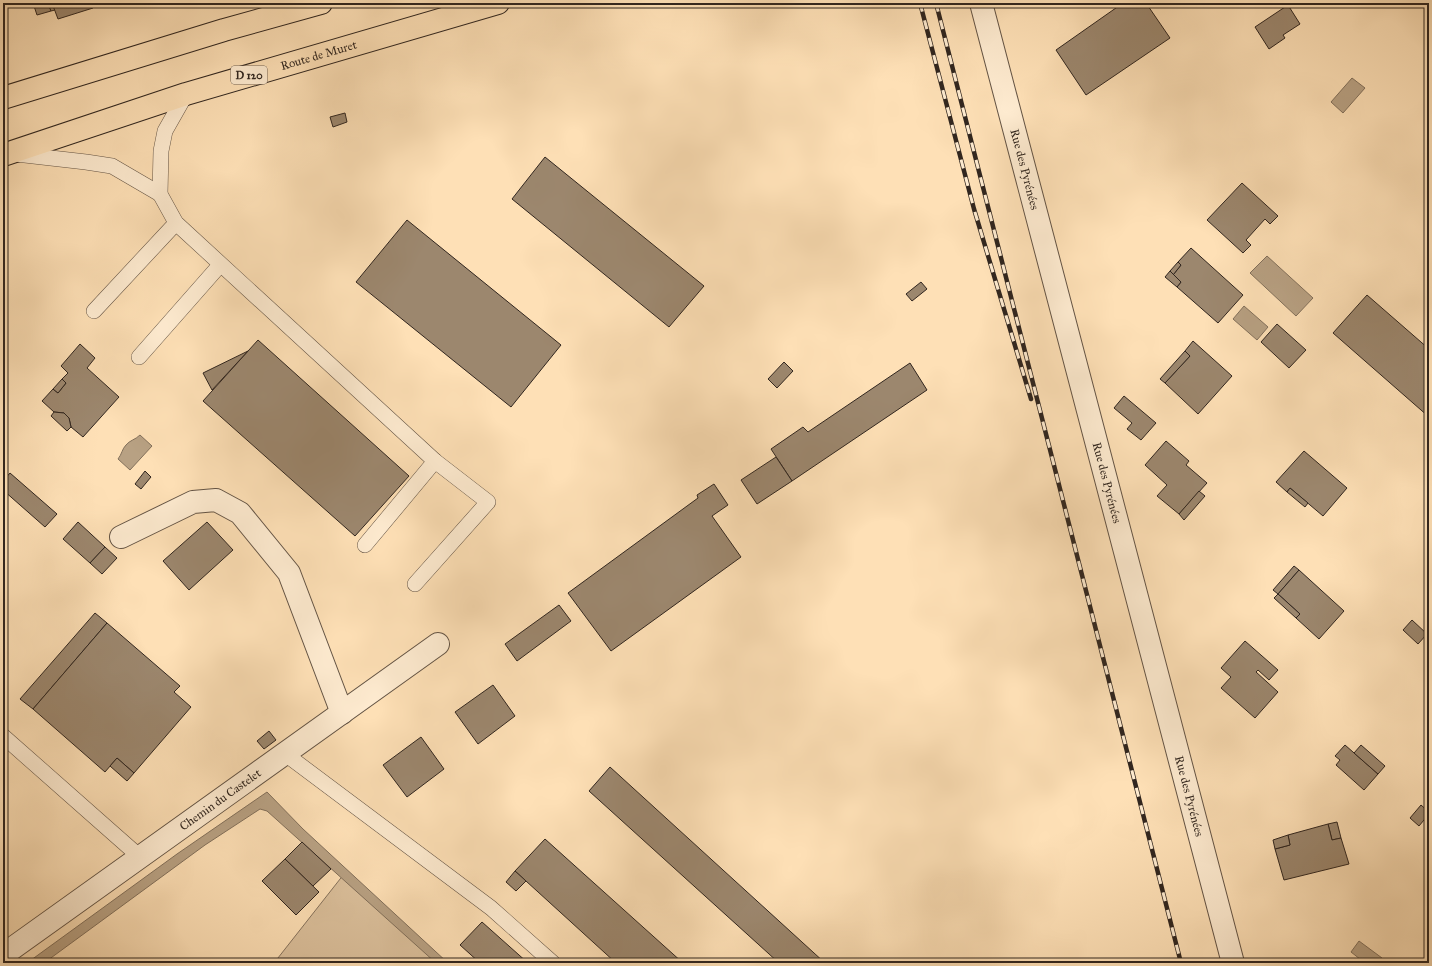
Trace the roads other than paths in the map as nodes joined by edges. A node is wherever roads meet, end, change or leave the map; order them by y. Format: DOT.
graph roads {
  1 [pos="321,3"];
  2 [pos="498,3"];
  3 [pos="982,3"];
  4 [pos="186,94"];
  5 [pos="3,98"];
  6 [pos="5,154"];
  7 [pos="160,194"];
  8 [pos="176,223"];
  9 [pos="220,265"];
  10 [pos="94,311"];
  11 [pos="139,358"];
  12 [pos="435,461"];
  13 [pos="121,537"];
  14 [pos="365,545"];
  15 [pos="415,584"];
  16 [pos="438,644"];
  17 [pos="342,713"];
  18 [pos="3,736"];
  19 [pos="284,753"];
  20 [pos="140,857"];
  21 [pos="3,955"];
  22 [pos="553,963"];
  23 [pos="1233,963"];
  1 -- 5 [label="main road"];
  2 -- 4 [label="main road, Route de Muret / D 120"];
  3 -- 23 [label="street, Rue des Pyrénées"];
  4 -- 6 [label="main road, Route de Muret / D 120"];
  4 -- 7 [label="lane"];
  6 -- 7 [label="lane"];
  7 -- 8 [label="lane"];
  8 -- 9 [label="lane"];
  8 -- 10 [label="lane"];
  9 -- 11 [label="lane"];
  9 -- 12 [label="lane"];
  12 -- 14 [label="lane"];
  12 -- 15 [label="lane"];
  13 -- 17 [label="street"];
  16 -- 17 [label="street, Chemin du Castelet"];
  17 -- 19 [label="street, Chemin du Castelet"];
  18 -- 20 [label="lane"];
  19 -- 20 [label="street, Chemin du Castelet"];
  19 -- 22 [label="lane"];
  20 -- 21 [label="street, Chemin du Castelet"];
}
